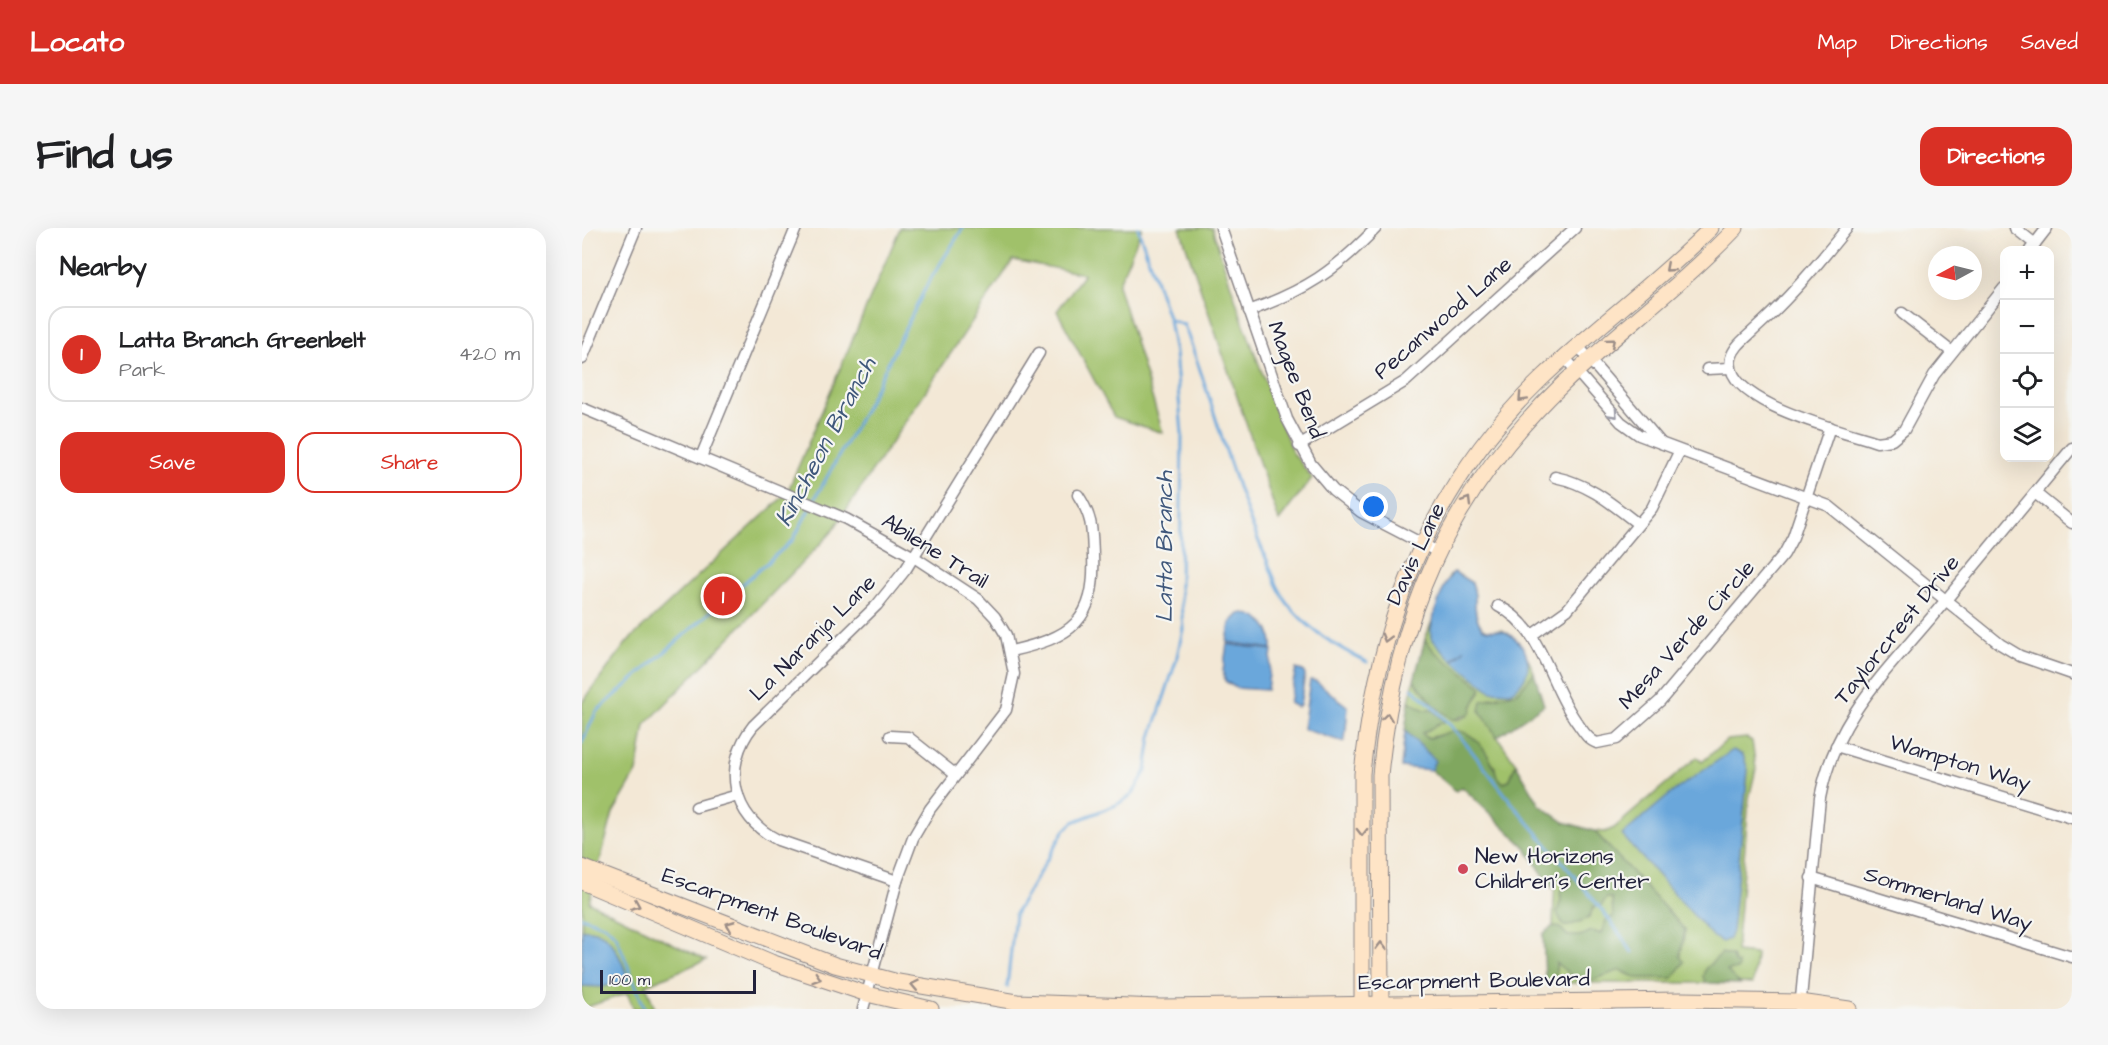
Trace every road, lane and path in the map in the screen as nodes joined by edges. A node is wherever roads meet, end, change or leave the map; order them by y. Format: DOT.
graph roads {
  1 [pos="636,228"];
  2 [pos="796,228"];
  3 [pos="1221,228"];
  4 [pos="1376,228"];
  5 [pos="1575,228"];
  6 [pos="1711,228"];
  7 [pos="1736,228"];
  8 [pos="1847,228"];
  9 [pos="2014,228"];
  10 [pos="2047,228"];
  11 [pos="2031,246"];
  12 [pos="2033,246"];
  13 [pos="2000,293"];
  14 [pos="1249,311"];
  15 [pos="1902,313"];
  16 [pos="1578,346"];
  17 [pos="1952,352"];
  18 [pos="1039,353"];
  19 [pos="1565,358"];
  20 [pos="582,359"];
  21 [pos="1589,360"];
  22 [pos="1730,368"];
  23 [pos="1707,369"];
  24 [pos="1577,371"];
  25 [pos="582,408"];
  26 [pos="1830,427"];
  27 [pos="1661,443"];
  28 [pos="1299,446"];
  29 [pos="2072,448"];
  30 [pos="1679,452"];
  31 [pos="701,457"];
  32 [pos="1555,477"];
  33 [pos="2035,493"];
  34 [pos="1078,495"];
  35 [pos="1807,497"];
  36 [pos="2072,523"];
  37 [pos="1638,524"];
  38 [pos="1423,544"];
  39 [pos="1438,552"];
  40 [pos="914,557"];
  41 [pos="1945,601"];
  42 [pos="1498,606"];
  43 [pos="1532,635"];
  44 [pos="1011,651"];
  45 [pos="2072,674"];
  46 [pos="890,736"];
  47 [pos="1836,746"];
  48 [pos="957,776"];
  49 [pos="738,795"];
  50 [pos="696,807"];
  51 [pos="2072,818"];
  52 [pos="582,867"];
  53 [pos="1812,878"];
  54 [pos="897,881"];
  55 [pos="582,882"];
  56 [pos="2072,957"];
  57 [pos="873,975"];
  58 [pos="867,994"];
  59 [pos="1800,1006"];
  60 [pos="1362,1007"];
  61 [pos="1381,1007"];
  62 [pos="1119,1008"];
  63 [pos="863,1009"];
  64 [pos="931,1009"];
  65 [pos="1849,1009"];
  1 -- 20 [label="street"];
  2 -- 31 [label="street"];
  3 -- 14 [label="street, Magee Bend"];
  4 -- 14 [label="street"];
  5 -- 28 [label="street, Pecanwood Lane"];
  6 -- 16 [label="main road, Davis Lane, one-way"];
  21 -- 7 [label="main road, Davis Lane, one-way"];
  8 -- 22 [label="street"];
  9 -- 11 [label="street"];
  10 -- 12 [label="street"];
  13 -- 17 [label="street"];
  14 -- 28 [label="street, Magee Bend"];
  15 -- 17 [label="street"];
  16 -- 19 [label="main road, Davis Lane"];
  16 -- 21 [label="street"];
  17 -- 26 [label="street"];
  18 -- 40 [label="street, La Naranja Lane"];
  19 -- 24 [label="street"];
  19 -- 38 [label="main road, Davis Lane, one-way"];
  21 -- 24 [label="main road, Davis Lane"];
  21 -- 27 [label="street"];
  22 -- 23 [label="street"];
  22 -- 26 [label="street"];
  24 -- 27 [label="street, one-way"];
  39 -- 24 [label="main road, Davis Lane, one-way"];
  25 -- 31 [label="street, Abilene Trail"];
  26 -- 35 [label="street, Mesa Verde Circle"];
  27 -- 30 [label="street"];
  28 -- 38 [label="street, Magee Bend"];
  29 -- 33 [label="street, Taylorcrest Drive"];
  30 -- 35 [label="street"];
  30 -- 37 [label="street"];
  31 -- 40 [label="street, Abilene Trail"];
  32 -- 37 [label="street"];
  33 -- 36 [label="street"];
  33 -- 41 [label="street, Taylorcrest Drive"];
  34 -- 44 [label="street"];
  35 -- 41 [label="street"];
  35 -- 43 [label="street, Mesa Verde Circle"];
  37 -- 43 [label="street"];
  38 -- 39 [label="street, Magee Bend"];
  38 -- 60 [label="main road, Davis Lane, one-way"];
  61 -- 39 [label="main road, Davis Lane, one-way"];
  40 -- 44 [label="street, Abilene Trail"];
  40 -- 49 [label="street, La Naranja Lane"];
  41 -- 45 [label="street"];
  41 -- 47 [label="street, Taylorcrest Drive"];
  42 -- 43 [label="street"];
  44 -- 48 [label="street, Abilene Trail"];
  46 -- 48 [label="street"];
  47 -- 51 [label="street, Wampton Way"];
  47 -- 53 [label="street, Taylorcrest Drive"];
  48 -- 54 [label="street, Abilene Trail"];
  49 -- 50 [label="street"];
  49 -- 54 [label="street, La Naranja Lane"];
  57 -- 52 [label="main road, Escarpment Boulevard, one-way"];
  53 -- 56 [label="street, Sommerland Way"];
  53 -- 59 [label="street, Taylorcrest Drive"];
  54 -- 57 [label="street, Abilene Trail"];
  55 -- 58 [label="main road, Escarpment Boulevard, one-way"];
  57 -- 58 [label="street, Abilene Trail"];
  62 -- 57 [label="main road, Escarpment Boulevard, one-way"];
  58 -- 63 [label="street, Abilene Trail"];
  58 -- 64 [label="main road, Escarpment Boulevard"];
  59 -- 61 [label="main road, Escarpment Boulevard"];
  59 -- 65 [label="main road, Escarpment Boulevard"];
  60 -- 61 [label="main road, Escarpment Boulevard"];
  60 -- 62 [label="main road, Escarpment Boulevard"];
}
